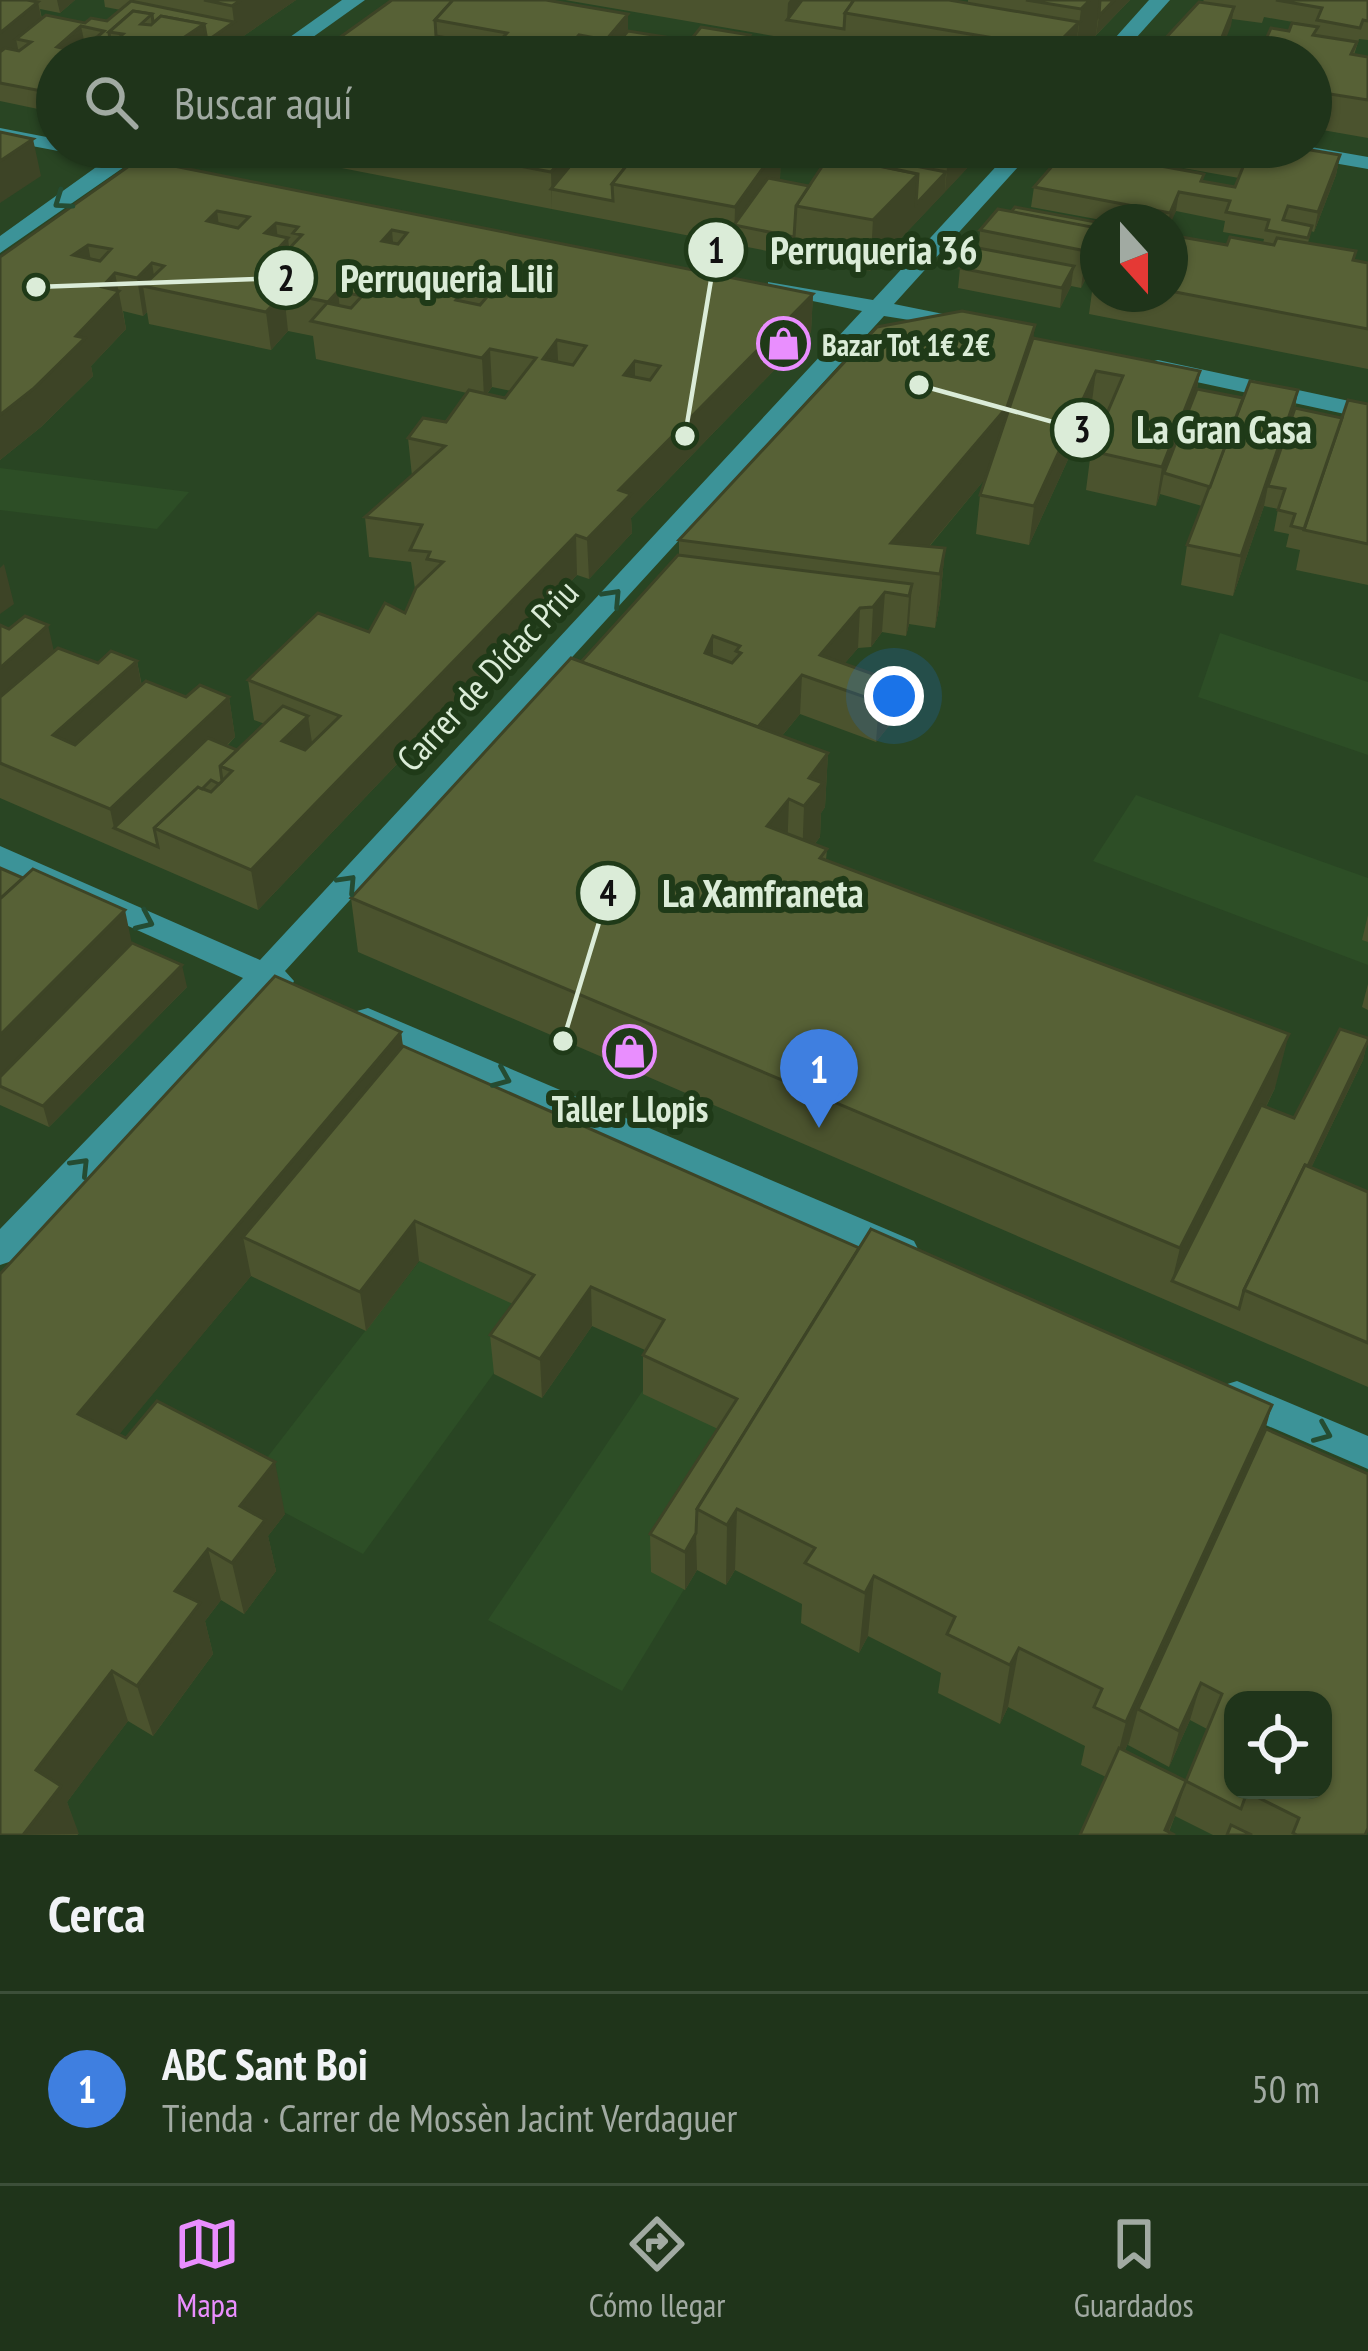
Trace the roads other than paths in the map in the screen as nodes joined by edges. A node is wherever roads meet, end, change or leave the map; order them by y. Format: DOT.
graph roads {
  1 [pos="356,0"];
  2 [pos="1160,0"];
  3 [pos="303,36"];
  4 [pos="1127,36"];
  5 [pos="0,134"];
  6 [pos="36,141"];
  7 [pos="1332,157"];
  8 [pos="1368,163"];
  9 [pos="110,168"];
  10 [pos="184,168"];
  11 [pos="1007,168"];
  12 [pos="200,173"];
  13 [pos="0,246"];
  14 [pos="755,283"];
  15 [pos="881,308"];
  16 [pos="998,332"];
  17 [pos="1137,362"];
  18 [pos="1368,412"];
  19 [pos="0,856"];
  20 [pos="263,974"];
  21 [pos="304,992"];
  22 [pos="346,1010"];
  23 [pos="0,1251"];
  24 [pos="933,1264"];
  25 [pos="1216,1387"];
  26 [pos="1368,1453"];
  1 -- 3 [label="street"];
  2 -- 4 [label="street"];
  5 -- 6 [label="street"];
  7 -- 8 [label="street"];
  9 -- 13 [label="street, one-way"];
  10 -- 12 [label="street"];
  11 -- 15 [label="street, Carrer de Dídac Priu"];
  14 -- 15 [label="street"];
  15 -- 16 [label="street"];
  20 -- 15 [label="street, Carrer de Dídac Priu, one-way"];
  17 -- 18 [label="street"];
  19 -- 20 [label="street, one-way"];
  20 -- 21 [label="street"];
  23 -- 20 [label="street, Carrer de Dídac Priu, one-way"];
  22 -- 24 [label="street, one-way"];
  25 -- 26 [label="street, one-way"];
}
